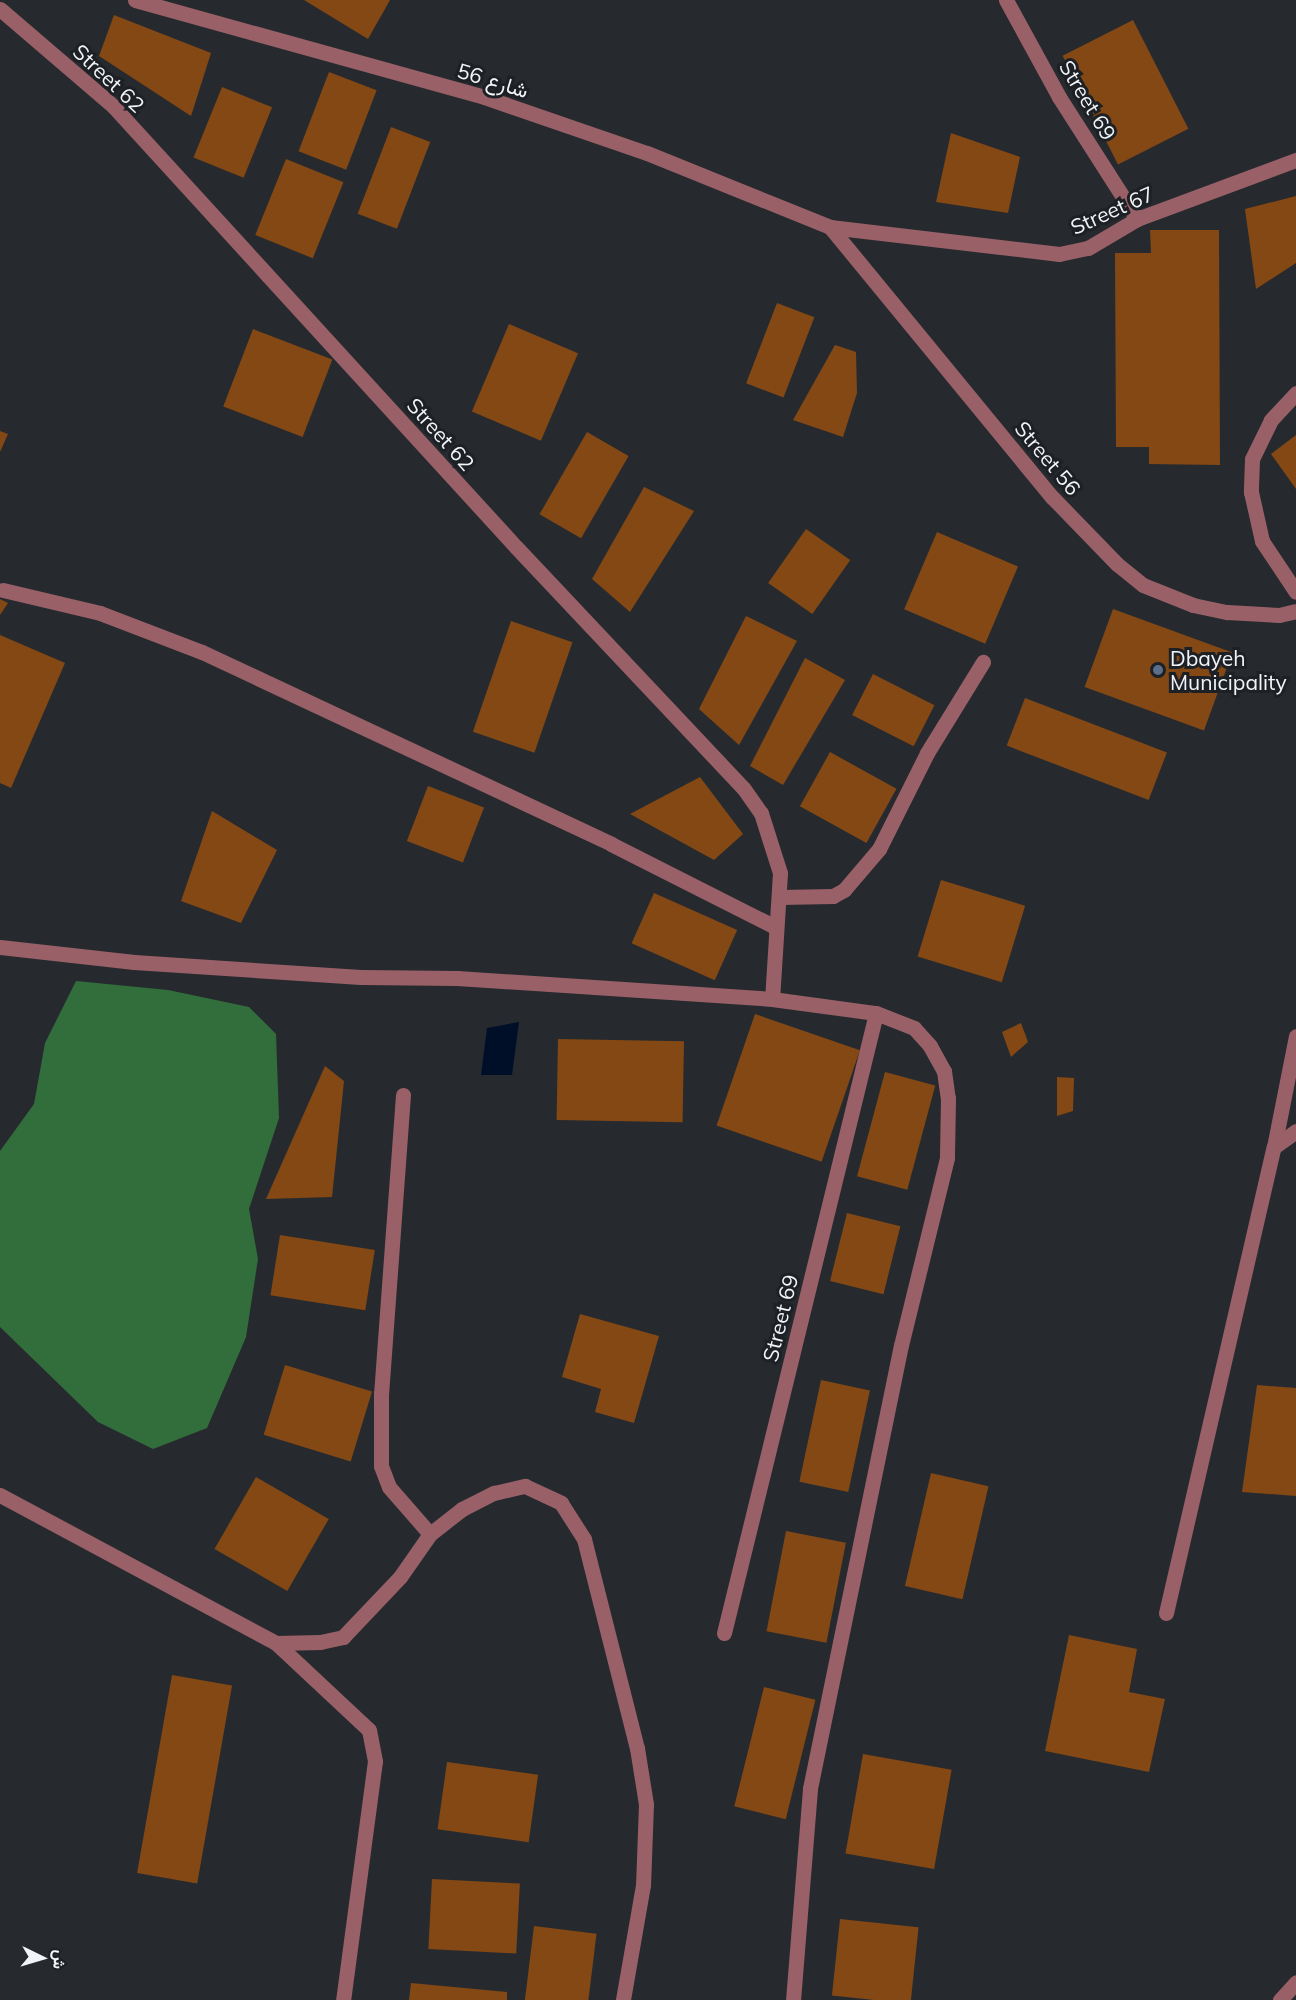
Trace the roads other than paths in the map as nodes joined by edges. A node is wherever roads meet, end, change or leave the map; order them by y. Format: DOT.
graph roads {
  1 [pos="135,0"];
  2 [pos="1006,0"];
  3 [pos="0,9"];
  4 [pos="1296,160"];
  5 [pos="1137,219"];
  6 [pos="830,227"];
  7 [pos="1296,393"];
  8 [pos="3,590"];
  9 [pos="1296,592"];
  10 [pos="1296,611"];
  11 [pos="983,662"];
  12 [pos="780,897"];
  13 [pos="775,927"];
  14 [pos="0,947"];
  15 [pos="772,999"];
  16 [pos="876,1013"];
  17 [pos="1296,1036"];
  18 [pos="403,1095"];
  19 [pos="1296,1131"];
  20 [pos="1274,1147"];
  21 [pos="0,1495"];
  22 [pos="430,1533"];
  23 [pos="1166,1613"];
  24 [pos="724,1633"];
  25 [pos="276,1643"];
  26 [pos="1296,1982"];
  27 [pos="343,2000"];
  28 [pos="623,2000"];
  29 [pos="793,2000"];
  30 [pos="1280,2000"];
  1 -- 6 [label="street, شارع 56"];
  2 -- 5 [label="street, Street 69"];
  3 -- 12 [label="street, Street 62"];
  4 -- 5 [label="street, Street 67"];
  5 -- 6 [label="street, Street 67"];
  6 -- 10 [label="street, Street 56"];
  7 -- 9 [label="street"];
  8 -- 13 [label="street"];
  11 -- 12 [label="street"];
  12 -- 13 [label="street, Street 62"];
  13 -- 15 [label="street, Street 62"];
  14 -- 15 [label="street"];
  15 -- 16 [label="street"];
  16 -- 24 [label="street, Street 69"];
  16 -- 29 [label="street"];
  17 -- 20 [label="street"];
  18 -- 22 [label="street"];
  19 -- 20 [label="street"];
  20 -- 23 [label="street"];
  21 -- 25 [label="street"];
  22 -- 25 [label="street"];
  22 -- 28 [label="street"];
  25 -- 27 [label="street"];
  26 -- 30 [label="street"];
}
